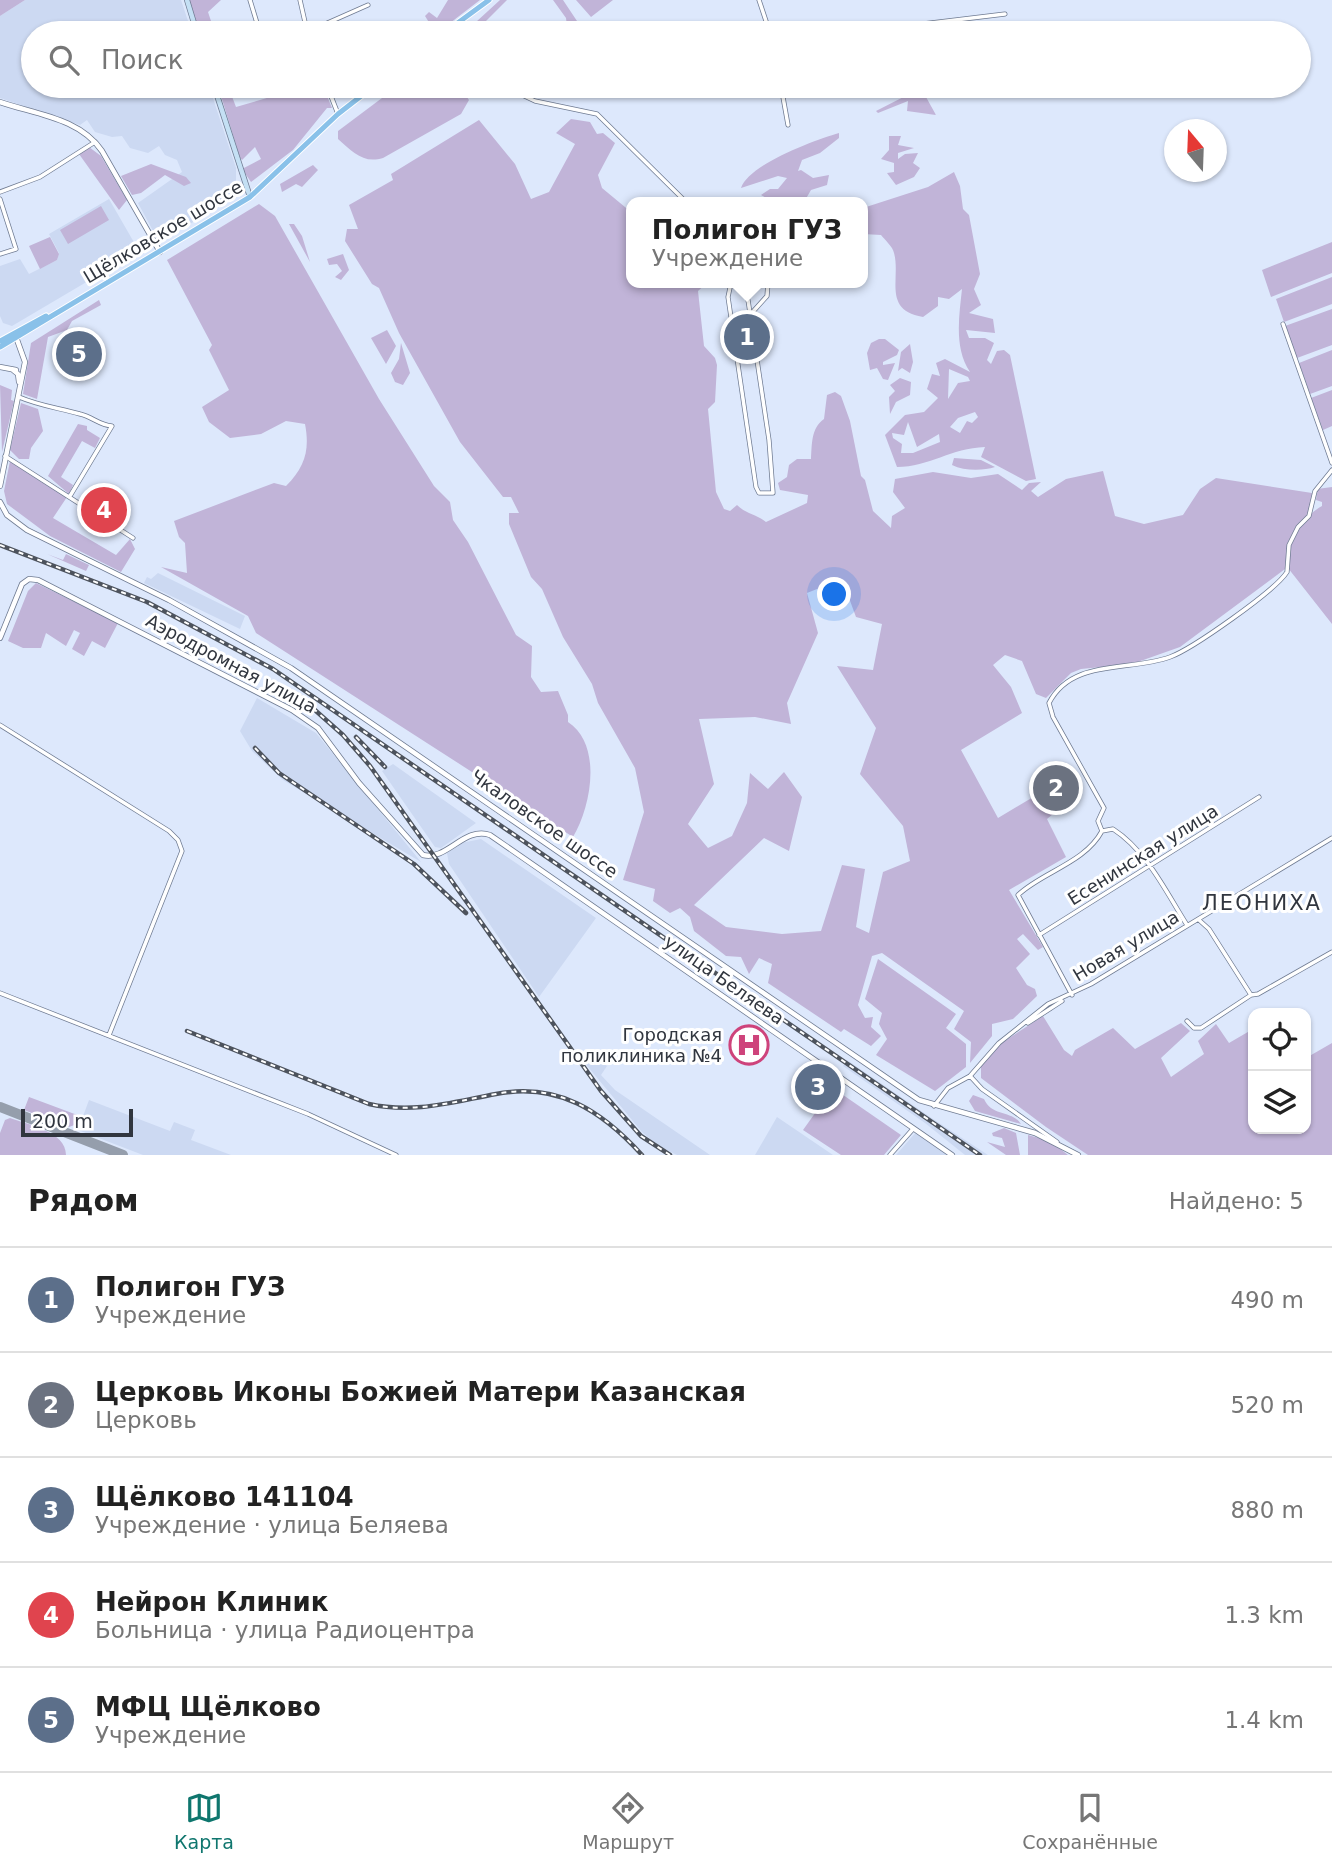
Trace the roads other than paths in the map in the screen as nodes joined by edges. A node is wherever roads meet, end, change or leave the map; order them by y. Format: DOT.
graph roads {
  1 [pos="187,0"];
  2 [pos="250,0"];
  3 [pos="300,0"];
  4 [pos="489,0"];
  5 [pos="759,0"];
  6 [pos="368,5"];
  7 [pos="1005,14"];
  8 [pos="193,21"];
  9 [pos="256,21"];
  10 [pos="305,21"];
  11 [pos="330,21"];
  12 [pos="460,21"];
  13 [pos="766,21"];
  14 [pos="947,21"];
  15 [pos="218,98"];
  16 [pos="332,98"];
  17 [pos="359,98"];
  18 [pos="528,98"];
  19 [pos="783,98"];
  20 [pos="0,102"];
  21 [pos="338,114"];
  22 [pos="788,125"];
  23 [pos="88,135"];
  24 [pos="95,142"];
  25 [pos="83,147"];
  26 [pos="0,192"];
  27 [pos="250,197"];
  28 [pos="681,197"];
  29 [pos="0,199"];
  30 [pos="160,252"];
  31 [pos="0,254"];
  32 [pos="730,288"];
  33 [pos="768,288"];
  34 [pos="748,300"];
  35 [pos="55,312"];
  36 [pos="750,315"];
  37 [pos="1283,324"];
  38 [pos="27,331"];
  39 [pos="14,336"];
  40 [pos="2,344"];
  41 [pos="22,348"];
  42 [pos="25,362"];
  43 [pos="0,367"];
  44 [pos="15,370"];
  45 [pos="23,372"];
  46 [pos="19,397"];
  47 [pos="5,456"];
  48 [pos="1332,463"];
  49 [pos="1332,470"];
  50 [pos="0,486"];
  51 [pos="70,496"];
  52 [pos="0,502"];
  53 [pos="133,538"];
  54 [pos="0,638"];
  55 [pos="0,725"];
  56 [pos="1259,797"];
  57 [pos="1102,831"];
  58 [pos="478,833"];
  59 [pos="1332,838"];
  60 [pos="1150,867"];
  61 [pos="1199,920"];
  62 [pos="1187,925"];
  63 [pos="1039,935"];
  64 [pos="1332,952"];
  65 [pos="0,993"];
  66 [pos="1251,995"];
  67 [pos="1069,996"];
  68 [pos="1187,1021"];
  69 [pos="109,1035"];
  70 [pos="970,1076"];
  71 [pos="933,1106"];
  72 [pos="1028,1121"];
  73 [pos="913,1129"];
  74 [pos="1024,1129"];
  75 [pos="1057,1142"];
  76 [pos="396,1155"];
  77 [pos="890,1155"];
  78 [pos="952,1155"];
  79 [pos="1077,1155"];
  1 -- 8 [label="main road"];
  2 -- 9 [label="street"];
  3 -- 10 [label="street"];
  4 -- 12 [label="main road"];
  5 -- 13 [label="street"];
  6 -- 11 [label="street"];
  7 -- 14 [label="street"];
  15 -- 27 [label="main road"];
  16 -- 21 [label="street"];
  17 -- 21 [label="main road, Щёлковское шоссе"];
  18 -- 28 [label="street"];
  19 -- 22 [label="street"];
  20 -- 23 [label="street"];
  21 -- 27 [label="main road, Щёлковское шоссе"];
  23 -- 24 [label="street"];
  23 -- 25 [label="street"];
  24 -- 25 [label="street"];
  24 -- 30 [label="street"];
  25 -- 26 [label="street"];
  27 -- 30 [label="main road, Щёлковское шоссе"];
  29 -- 31 [label="street"];
  30 -- 35 [label="main road, Щёлковское шоссе"];
  32 -- 36 [label="street"];
  33 -- 36 [label="street"];
  34 -- 36 [label="street"];
  35 -- 38 [label="main road, Щёлковское шоссе"];
  35 -- 39 [label="main road, Щёлковское шоссе"];
  37 -- 48 [label="street"];
  38 -- 39 [label="main road, Щёлковское шоссе"];
  38 -- 41 [label="street"];
  39 -- 40 [label="main road, Щёлковское шоссе"];
  39 -- 41 [label="street"];
  40 -- 41 [label="street"];
  41 -- 42 [label="street"];
  42 -- 44 [label="street"];
  42 -- 45 [label="street"];
  43 -- 44 [label="street"];
  44 -- 45 [label="street"];
  44 -- 46 [label="street"];
  45 -- 46 [label="street"];
  46 -- 47 [label="street"];
  46 -- 51 [label="street"];
  47 -- 50 [label="street"];
  47 -- 51 [label="street"];
  49 -- 57 [label="street"];
  51 -- 53 [label="street"];
  52 -- 71 [label="street, Чкаловское шоссе"];
  54 -- 58 [label="street, Аэродромная улица"];
  55 -- 69 [label="street"];
  56 -- 60 [label="street, Есенинская улица"];
  57 -- 60 [label="street"];
  57 -- 63 [label="street"];
  58 -- 73 [label="street, улица Беляева"];
  59 -- 61 [label="street, Новая улица"];
  60 -- 62 [label="street"];
  60 -- 63 [label="street, Есенинская улица"];
  61 -- 62 [label="street, Новая улица"];
  61 -- 66 [label="street"];
  62 -- 67 [label="street, Новая улица"];
  63 -- 67 [label="street"];
  64 -- 66 [label="street"];
  65 -- 69 [label="street"];
  66 -- 68 [label="street"];
  67 -- 70 [label="street, Новая улица"];
  69 -- 76 [label="street"];
  70 -- 71 [label="street, Новая улица"];
  70 -- 72 [label="street"];
  71 -- 74 [label="street, Чкаловское шоссе"];
  72 -- 74 [label="street"];
  72 -- 75 [label="street"];
  73 -- 77 [label="street"];
  73 -- 78 [label="street, улица Беляева"];
  74 -- 75 [label="street, Чкаловское шоссе"];
  75 -- 79 [label="street, Чкаловское шоссе"];
}
